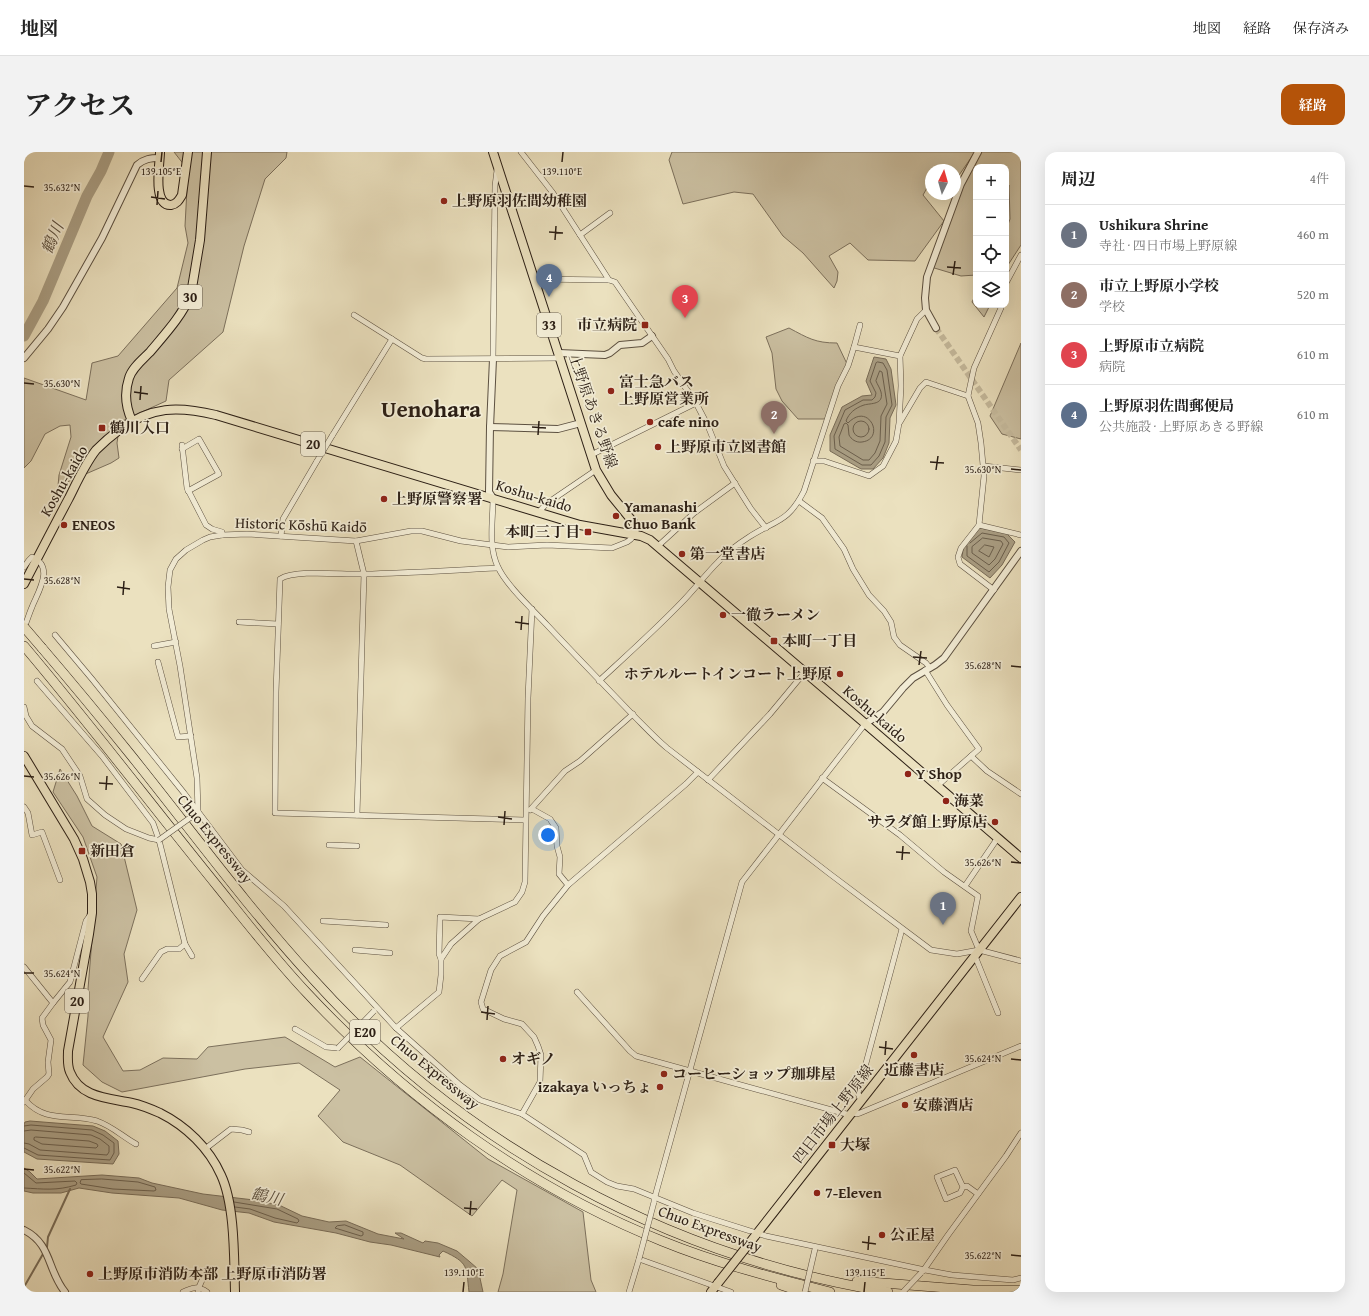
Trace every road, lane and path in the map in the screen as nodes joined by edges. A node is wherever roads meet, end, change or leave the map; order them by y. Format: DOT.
graph roads {
  1 [pos="188,152"];
  2 [pos="207,152"];
  3 [pos="493,152"];
  4 [pos="521,152"];
  5 [pos="978,152"];
  6 [pos="160,155"];
  7 [pos="497,167"];
  8 [pos="610,212"];
  9 [pos="580,235"];
  10 [pos="1021,255"];
  11 [pos="1009,277"];
  12 [pos="534,279"];
  13 [pos="608,280"];
  14 [pos="1001,308"];
  15 [pos="926,310"];
  16 [pos="354,315"];
  17 [pos="860,325"];
  18 [pos="936,328"];
  19 [pos="652,336"];
  20 [pos="392,339"];
  21 [pos="854,347"];
  22 [pos="560,356"];
  23 [pos="900,356"];
  24 [pos="24,358"];
  25 [pos="493,359"];
  26 [pos="968,396"];
  27 [pos="696,403"];
  28 [pos="132,421"];
  29 [pos="899,422"];
  30 [pos="581,423"];
  31 [pos="490,427"];
  32 [pos="591,455"];
  33 [pos="813,461"];
  34 [pos="984,466"];
  35 [pos="596,470"];
  36 [pos="1021,470"];
  37 [pos="735,483"];
  38 [pos="188,491"];
  39 [pos="493,498"];
  40 [pos="799,501"];
  41 [pos="538,513"];
  42 [pos="979,525"];
  43 [pos="766,528"];
  44 [pos="634,534"];
  45 [pos="222,535"];
  46 [pos="1021,535"];
  47 [pos="281,536"];
  48 [pos="356,541"];
  49 [pos="490,544"];
  50 [pos="658,546"];
  51 [pos="1021,551"];
  52 [pos="37,559"];
  53 [pos="24,567"];
  54 [pos="498,568"];
  55 [pos="364,574"];
  56 [pos="698,582"];
  57 [pos="24,584"];
  58 [pos="994,590"];
  59 [pos="532,609"];
  60 [pos="239,622"];
  61 [pos="278,624"];
  62 [pos="24,628"];
  63 [pos="55,635"];
  64 [pos="176,642"];
  65 [pos="24,646"];
  66 [pos="154,646"];
  67 [pos="158,662"];
  68 [pos="927,669"];
  69 [pos="805,672"];
  70 [pos="37,681"];
  71 [pos="599,681"];
  72 [pos="24,707"];
  73 [pos="633,714"];
  74 [pos="865,724"];
  75 [pos="191,736"];
  76 [pos="24,756"];
  77 [pos="971,756"];
  78 [pos="698,772"];
  79 [pos="822,778"];
  80 [pos="708,780"];
  81 [pos="937,786"];
  82 [pos="1021,794"];
  83 [pos="24,807"];
  84 [pos="532,809"];
  85 [pos="196,813"];
  86 [pos="357,815"];
  87 [pos="525,817"];
  88 [pos="779,834"];
  89 [pos="997,838"];
  90 [pos="159,840"];
  91 [pos="328,845"];
  92 [pos="357,846"];
  93 [pos="1021,858"];
  94 [pos="60,880"];
  95 [pos="568,885"];
  96 [pos="965,886"];
  97 [pos="1021,897"];
  98 [pos="92,913"];
  99 [pos="479,919"];
  100 [pos="323,921"];
  101 [pos="386,925"];
  102 [pos="902,929"];
  103 [pos="185,944"];
  104 [pos="355,950"];
  105 [pos="390,953"];
  106 [pos="977,953"];
  107 [pos="192,956"];
  108 [pos="441,959"];
  109 [pos="1021,961"];
  110 [pos="24,967"];
  111 [pos="142,979"];
  112 [pos="577,992"];
  113 [pos="53,1003"];
  114 [pos="375,1009"];
  115 [pos="998,1013"];
  116 [pos="396,1028"];
  117 [pos="295,1029"];
  118 [pos="1021,1046"];
  119 [pos="689,1070"];
  120 [pos="25,1101"];
  121 [pos="861,1101"];
  122 [pos="851,1113"];
  123 [pos="522,1114"];
  124 [pos="248,1132"];
  125 [pos="1021,1133"];
  126 [pos="136,1144"];
  127 [pos="205,1150"];
  128 [pos="963,1187"];
  129 [pos="978,1194"];
  130 [pos="654,1200"];
  131 [pos="24,1230"];
  132 [pos="756,1235"];
  133 [pos="816,1248"];
  134 [pos="697,1255"];
  135 [pos="638,1259"];
  136 [pos="207,1269"];
  137 [pos="923,1271"];
  138 [pos="798,1273"];
  139 [pos="1021,1278"];
  140 [pos="715,1287"];
  141 [pos="199,1290"];
  142 [pos="1021,1290"];
  143 [pos="65,1292"];
  144 [pos="183,1292"];
  145 [pos="207,1292"];
  146 [pos="236,1292"];
  147 [pos="629,1292"];
  148 [pos="731,1292"];
  149 [pos="802,1292"];
  150 [pos="805,1292"];
  151 [pos="830,1292"];
  152 [pos="888,1292"];
  153 [pos="903,1292"];
  1 -- 6 [label="main road"];
  2 -- 28 [label="main road, 30"];
  3 -- 7 [label="main road, 上野原あきる野線 / 33"];
  4 -- 9 [label="street"];
  5 -- 15 [label="street"];
  6 -- 24 [label="street"];
  7 -- 12 [label="main road, 上野原あきる野線 / 33"];
  7 -- 25 [label="street"];
  8 -- 9 [label="street"];
  9 -- 13 [label="street"];
  10 -- 11 [label="street"];
  12 -- 13 [label="street"];
  12 -- 22 [label="main road, 上野原あきる野線 / 33"];
  13 -- 19 [label="street"];
  14 -- 26 [label="street"];
  15 -- 18 [label="street"];
  15 -- 23 [label="street"];
  16 -- 20 [label="street"];
  17 -- 21 [label="street"];
  19 -- 22 [label="street"];
  19 -- 27 [label="street"];
  20 -- 25 [label="street"];
  20 -- 47 [label="street, bridge"];
  21 -- 23 [label="street"];
  21 -- 33 [label="street"];
  22 -- 25 [label="street"];
  22 -- 30 [label="main road, 上野原あきる野線 / 33"];
  23 -- 29 [label="street"];
  25 -- 31 [label="street"];
  26 -- 29 [label="street"];
  26 -- 34 [label="street"];
  27 -- 32 [label="street"];
  27 -- 37 [label="street"];
  28 -- 39 [label="main road, Koshu-kaido / 20"];
  28 -- 52 [label="main road, Koshu-kaido / 20"];
  29 -- 33 [label="street"];
  30 -- 31 [label="street"];
  30 -- 32 [label="main road, 上野原あきる野線 / 33"];
  31 -- 39 [label="street"];
  32 -- 35 [label="main road, 上野原あきる野線 / 33"];
  33 -- 40 [label="street"];
  34 -- 36 [label="street"];
  34 -- 42 [label="street"];
  35 -- 41 [label="street"];
  35 -- 44 [label="main road, 上野原あきる野線 / 33"];
  37 -- 43 [label="street"];
  37 -- 50 [label="street"];
  38 -- 38 [label="street"];
  38 -- 45 [label="street"];
  39 -- 41 [label="main road, Koshu-kaido / 20"];
  39 -- 49 [label="street"];
  40 -- 43 [label="street"];
  40 -- 68 [label="street"];
  41 -- 44 [label="main road, Koshu-kaido / 20"];
  42 -- 46 [label="street"];
  42 -- 58 [label="street"];
  43 -- 56 [label="street"];
  44 -- 49 [label="street, Historic Kōshū Kaidō"];
  44 -- 50 [label="main road, Koshu-kaido / 20"];
  45 -- 47 [label="street, Historic Kōshū Kaidō"];
  45 -- 64 [label="street, Historic Kōshū Kaidō"];
  47 -- 48 [label="street, Historic Kōshū Kaidō"];
  48 -- 49 [label="street, Historic Kōshū Kaidō"];
  48 -- 55 [label="street"];
  49 -- 54 [label="street"];
  50 -- 56 [label="main road, Koshu-kaido / 20"];
  51 -- 58 [label="street"];
  52 -- 53 [label="street"];
  52 -- 57 [label="main road, Koshu-kaido / 20"];
  52 -- 62 [label="street"];
  54 -- 55 [label="street"];
  54 -- 59 [label="street"];
  55 -- 61 [label="street"];
  55 -- 86 [label="street"];
  56 -- 69 [label="main road, Koshu-kaido / 20"];
  56 -- 71 [label="street"];
  58 -- 68 [label="street"];
  59 -- 71 [label="street"];
  59 -- 87 [label="street"];
  60 -- 61 [label="street"];
  61 -- 86 [label="street"];
  62 -- 138 [label="highway, Chuo Expressway / E20, bridge"];
  63 -- 85 [label="street"];
  64 -- 66 [label="street"];
  64 -- 75 [label="street, Historic Kōshū Kaidō"];
  65 -- 134 [label="highway, Chuo Expressway / E20"];
  67 -- 75 [label="street"];
  68 -- 74 [label="street"];
  68 -- 77 [label="street"];
  69 -- 74 [label="main road, Koshu-kaido / 20"];
  69 -- 80 [label="street"];
  70 -- 90 [label="street"];
  71 -- 73 [label="street"];
  72 -- 90 [label="street"];
  73 -- 78 [label="street"];
  73 -- 84 [label="street"];
  74 -- 79 [label="street"];
  74 -- 81 [label="main road, Koshu-kaido / 20"];
  75 -- 85 [label="street, Historic Kōshū Kaidō"];
  76 -- 98 [label="main road, 20"];
  77 -- 81 [label="street"];
  77 -- 82 [label="street"];
  78 -- 80 [label="street"];
  78 -- 95 [label="street"];
  79 -- 88 [label="street"];
  79 -- 96 [label="street"];
  80 -- 88 [label="street"];
  81 -- 89 [label="main road, Koshu-kaido / 20"];
  83 -- 94 [label="street"];
  84 -- 87 [label="street"];
  84 -- 95 [label="street"];
  85 -- 90 [label="street, bridge"];
  85 -- 114 [label="street"];
  86 -- 87 [label="street"];
  87 -- 99 [label="street"];
  88 -- 102 [label="street"];
  88 -- 119 [label="street"];
  89 -- 93 [label="main road, Koshu-kaido / 20"];
  89 -- 96 [label="street"];
  90 -- 103 [label="street"];
  91 -- 92 [label="street"];
  95 -- 123 [label="street"];
  96 -- 106 [label="street"];
  97 -- 106 [label="main road, 四日市場上野原線"];
  98 -- 113 [label="street"];
  98 -- 127 [label="main road, 20"];
  99 -- 108 [label="street"];
  99 -- 108 [label="street"];
  100 -- 101 [label="street"];
  102 -- 106 [label="street"];
  102 -- 121 [label="street"];
  103 -- 107 [label="street"];
  103 -- 111 [label="street"];
  104 -- 105 [label="street"];
  106 -- 109 [label="street"];
  106 -- 115 [label="street"];
  106 -- 121 [label="main road, 四日市場上野原線"];
  108 -- 116 [label="street"];
  110 -- 113 [label="street"];
  112 -- 119 [label="street"];
  113 -- 120 [label="street"];
  114 -- 116 [label="street"];
  114 -- 117 [label="street, bridge"];
  116 -- 123 [label="street"];
  118 -- 122 [label="street"];
  119 -- 122 [label="street"];
  119 -- 130 [label="street"];
  120 -- 126 [label="street"];
  121 -- 122 [label="main road, 四日市場上野原線"];
  122 -- 132 [label="main road, 四日市場上野原線"];
  123 -- 130 [label="street"];
  124 -- 127 [label="street"];
  125 -- 129 [label="street"];
  127 -- 146 [label="main road, 20"];
  128 -- 128 [label="street"];
  128 -- 129 [label="street"];
  129 -- 137 [label="street"];
  130 -- 132 [label="street"];
  130 -- 135 [label="street, bridge"];
  131 -- 143 [label="street"];
  132 -- 133 [label="street"];
  132 -- 140 [label="main road, 四日市場上野原線, bridge"];
  133 -- 137 [label="street"];
  133 -- 150 [label="street, bridge"];
  134 -- 149 [label="highway"];
  134 -- 151 [label="highway, Chuo Expressway / E20"];
  135 -- 140 [label="street"];
  135 -- 147 [label="street"];
  136 -- 141 [label="street"];
  137 -- 139 [label="street"];
  137 -- 153 [label="street, bridge"];
  138 -- 142 [label="highway"];
  138 -- 152 [label="highway, Chuo Expressway / E20"];
  140 -- 148 [label="street"];
  141 -- 144 [label="street"];
  141 -- 145 [label="street"];
}
